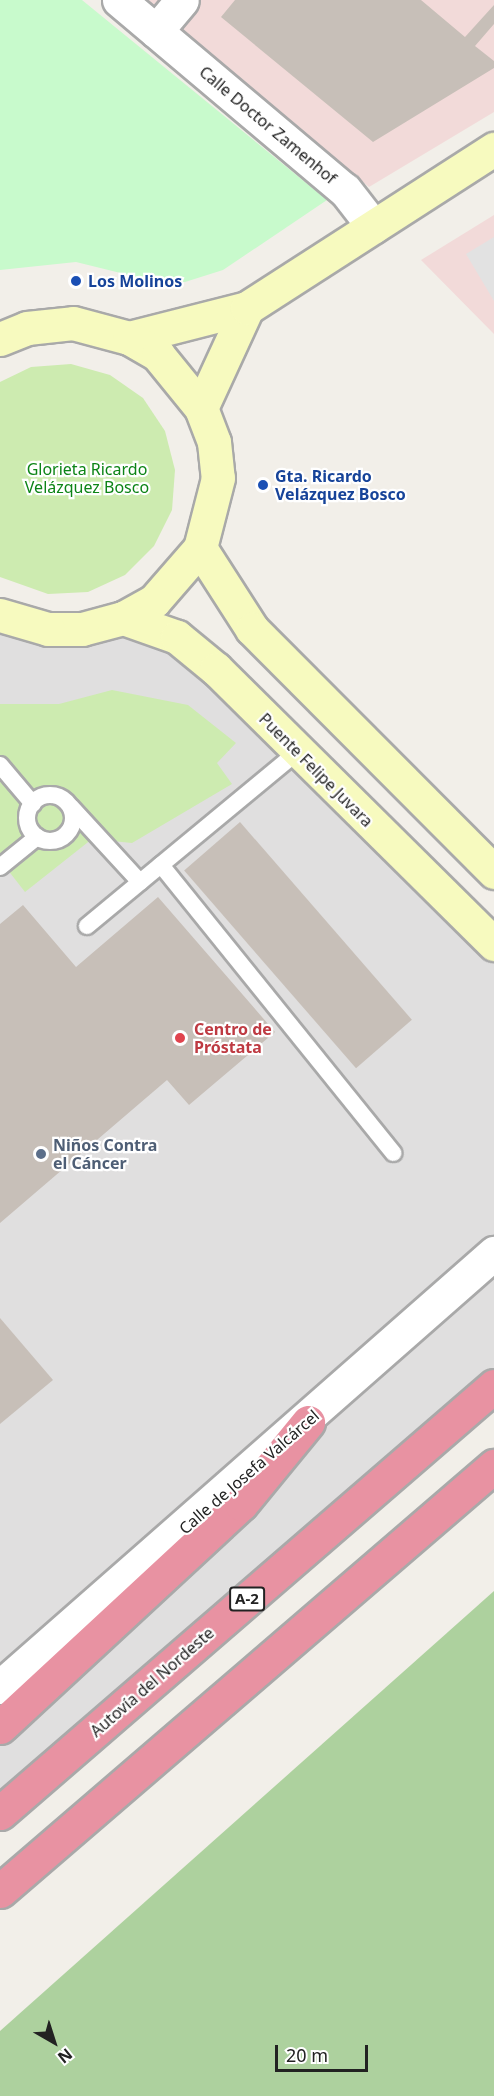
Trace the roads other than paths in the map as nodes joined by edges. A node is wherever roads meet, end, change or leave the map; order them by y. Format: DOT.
graph roads {
  1 [pos="119,0"];
  2 [pos="182,0"];
  3 [pos="156,31"];
  4 [pos="494,149"];
  5 [pos="374,226"];
  6 [pos="248,308"];
  7 [pos="129,338"];
  8 [pos="0,339"];
  9 [pos="201,408"];
  10 [pos="200,548"];
  11 [pos="123,618"];
  12 [pos="5,622"];
  13 [pos="296,753"];
  14 [pos="0,765"];
  15 [pos="33,804"];
  16 [pos="71,807"];
  17 [pos="36,837"];
  18 [pos="161,865"];
  19 [pos="0,867"];
  20 [pos="494,872"];
  21 [pos="140,882"];
  22 [pos="87,926"];
  23 [pos="494,944"];
  24 [pos="393,1153"];
  25 [pos="494,1253"];
  26 [pos="494,1386"];
  27 [pos="308,1422"];
  28 [pos="494,1466"];
  29 [pos="0,1687"];
  30 [pos="0,1727"];
  31 [pos="0,1813"];
  32 [pos="0,1891"];
  1 -- 3 [label="street, Calle Doctor Zamenhof"];
  2 -- 3 [label="street"];
  3 -- 5 [label="street, Calle Doctor Zamenhof"];
  4 -- 5 [label="main road"];
  5 -- 6 [label="main road"];
  6 -- 7 [label="main road"];
  6 -- 9 [label="main road"];
  7 -- 8 [label="main road"];
  7 -- 9 [label="main road"];
  9 -- 10 [label="main road"];
  10 -- 11 [label="main road"];
  10 -- 20 [label="main road"];
  11 -- 12 [label="main road"];
  11 -- 13 [label="main road, Puente Felipe Juvara"];
  13 -- 18 [label="lane"];
  13 -- 23 [label="main road, Puente Felipe Juvara"];
  14 -- 15 [label="lane"];
  15 -- 16 [label="lane"];
  15 -- 17 [label="lane"];
  16 -- 17 [label="lane"];
  16 -- 21 [label="lane"];
  17 -- 19 [label="lane"];
  18 -- 21 [label="lane"];
  18 -- 24 [label="lane"];
  21 -- 22 [label="lane"];
  25 -- 27 [label="street, Calle de Josefa Valcárcel"];
  26 -- 31 [label="highway, Autovía del Nordeste / A-2"];
  27 -- 29 [label="street, Calle de Josefa Valcárcel"];
  27 -- 30 [label="highway"];
  28 -- 32 [label="highway"];
}
